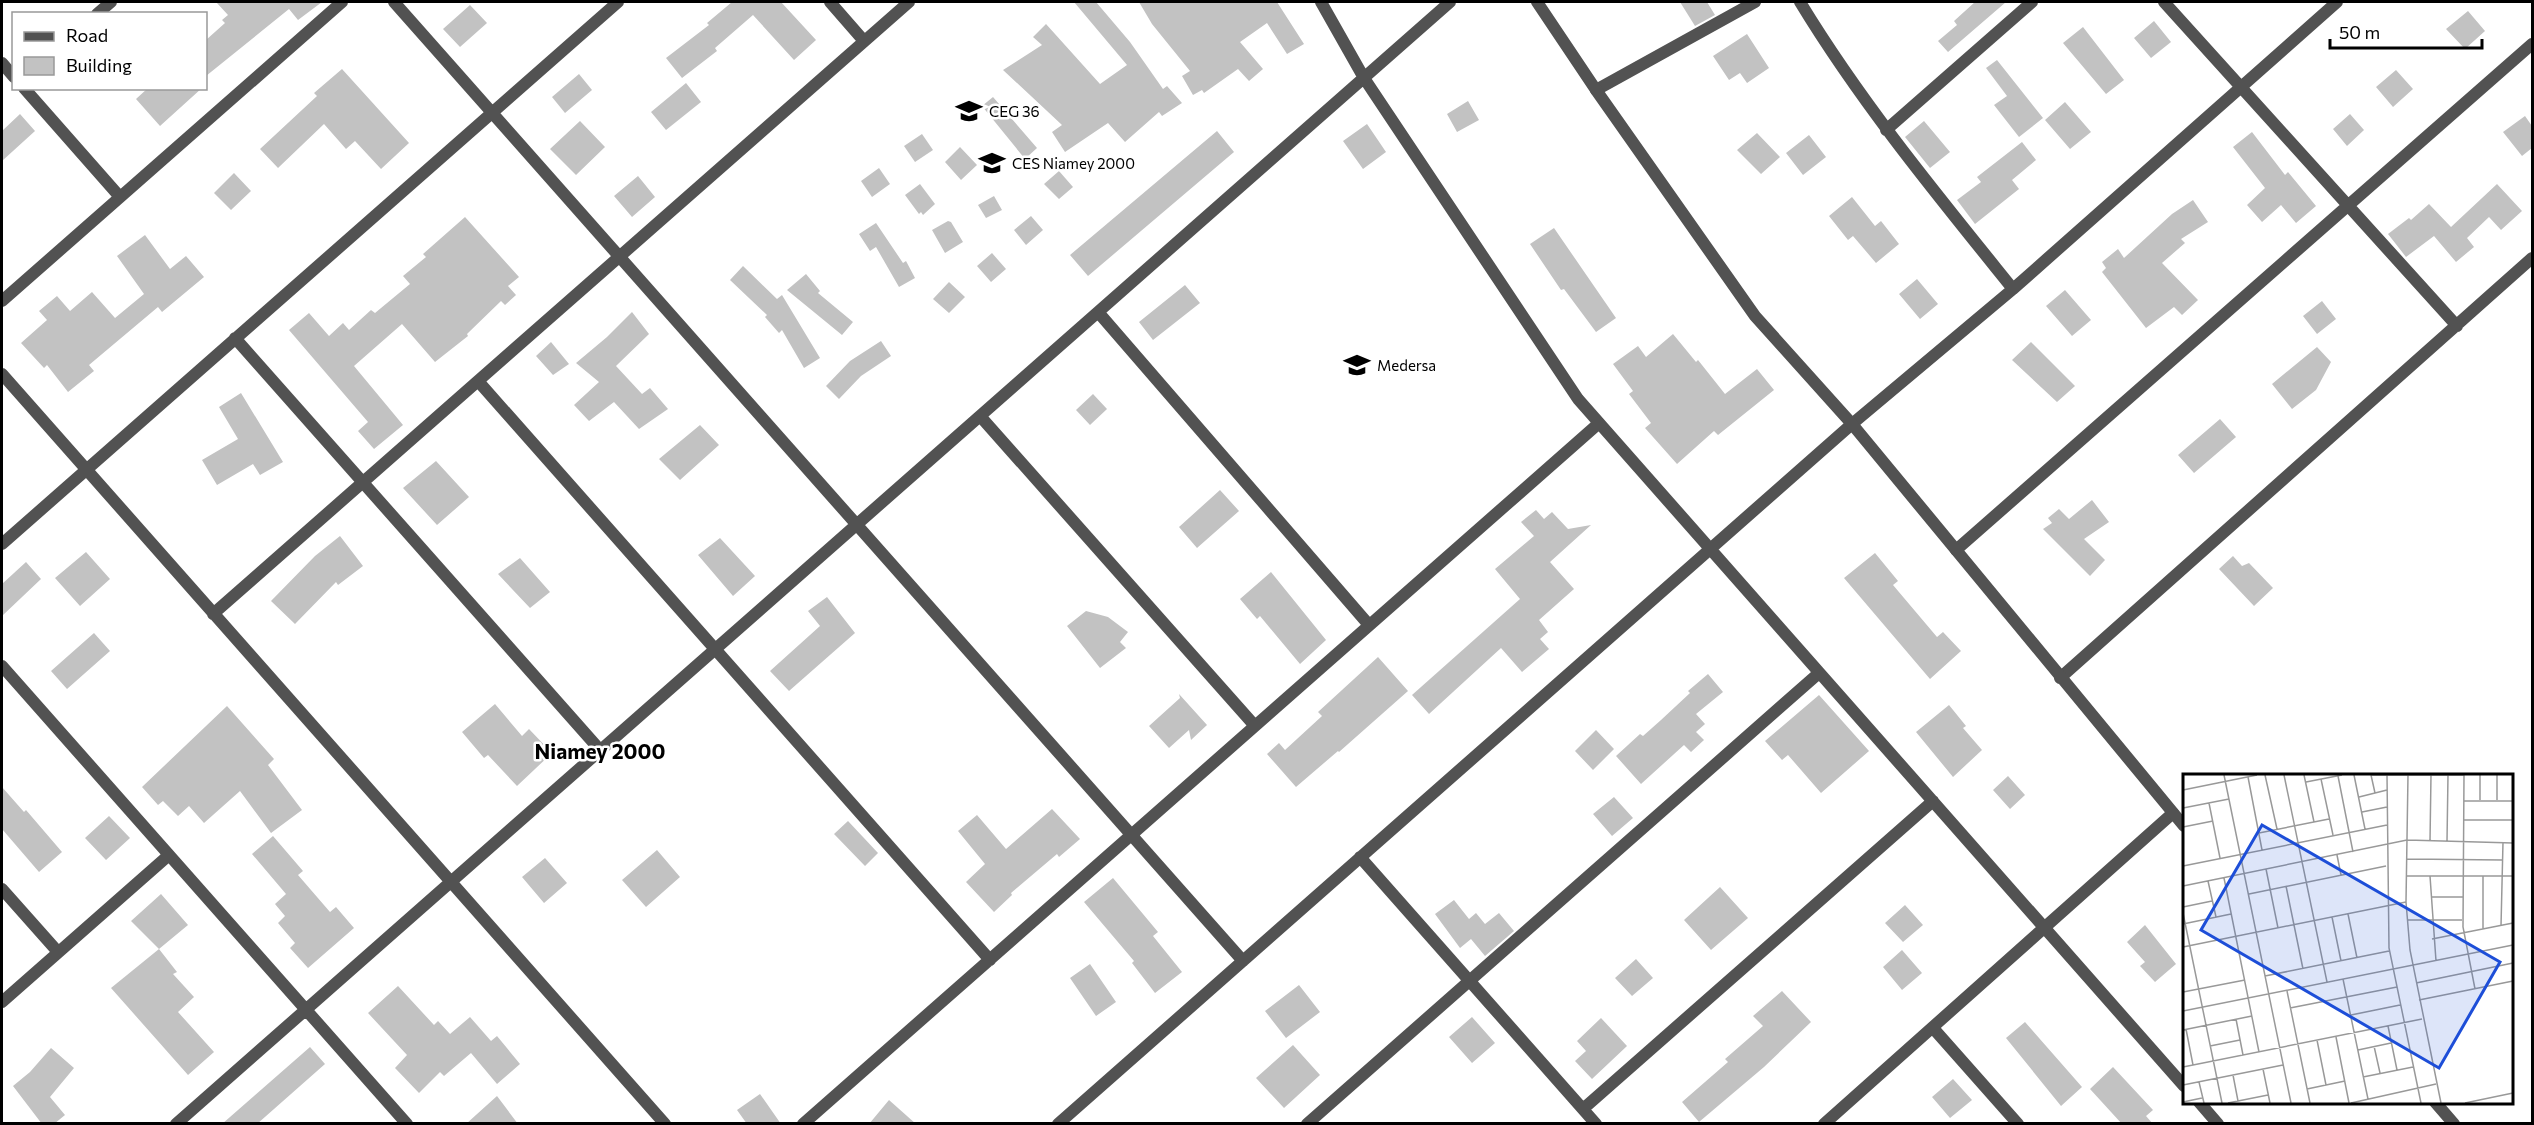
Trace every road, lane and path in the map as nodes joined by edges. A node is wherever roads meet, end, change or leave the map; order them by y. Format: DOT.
graph roads {
  1 [pos="111,2"];
  2 [pos="342,2"];
  3 [pos="394,2"];
  4 [pos="618,2"];
  5 [pos="830,2"];
  6 [pos="909,2"];
  7 [pos="1321,2"];
  8 [pos="1450,2"];
  9 [pos="1537,2"];
  10 [pos="1755,2"];
  11 [pos="1800,2"];
  12 [pos="2032,2"];
  13 [pos="2164,2"];
  14 [pos="2337,2"];
  15 [pos="99,12"];
  16 [pos="864,41"];
  17 [pos="2532,44"];
  18 [pos="2,63"];
  19 [pos="12,75"];
  20 [pos="1364,78"];
  21 [pos="2241,86"];
  22 [pos="26,90"];
  23 [pos="1596,90"];
  24 [pos="492,112"];
  25 [pos="1886,130"];
  26 [pos="120,197"];
  27 [pos="2348,207"];
  28 [pos="620,256"];
  29 [pos="2532,258"];
  30 [pos="2013,289"];
  31 [pos="2,301"];
  32 [pos="1098,312"];
  33 [pos="2457,326"];
  34 [pos="235,338"];
  35 [pos="2,374"];
  36 [pos="477,381"];
  37 [pos="980,416"];
  38 [pos="1598,424"];
  39 [pos="1852,424"];
  40 [pos="86,470"];
  41 [pos="362,482"];
  42 [pos="856,524"];
  43 [pos="2,544"];
  44 [pos="1710,550"];
  45 [pos="1956,550"];
  46 [pos="213,614"];
  47 [pos="1369,626"];
  48 [pos="714,649"];
  49 [pos="2,666"];
  50 [pos="1819,673"];
  51 [pos="2060,678"];
  52 [pos="1255,726"];
  53 [pos="600,750"];
  54 [pos="1933,801"];
  55 [pos="2173,813"];
  56 [pos="2183,825"];
  57 [pos="1131,835"];
  58 [pos="169,855"];
  59 [pos="1360,857"];
  60 [pos="450,881"];
  61 [pos="2,889"];
  62 [pos="2045,929"];
  63 [pos="58,952"];
  64 [pos="990,960"];
  65 [pos="1243,961"];
  66 [pos="1469,981"];
  67 [pos="2,1002"];
  68 [pos="306,1009"];
  69 [pos="1933,1028"];
  70 [pos="2183,1085"];
  71 [pos="2201,1104"];
  72 [pos="2437,1104"];
  73 [pos="1583,1109"];
  74 [pos="176,1124"];
  75 [pos="407,1124"];
  76 [pos="665,1124"];
  77 [pos="803,1124"];
  78 [pos="1058,1124"];
  79 [pos="1307,1124"];
  80 [pos="1596,1124"];
  81 [pos="1824,1124"];
  82 [pos="2018,1124"];
  83 [pos="2218,1124"];
  84 [pos="2454,1124"];
  1 -- 15 [label="street"];
  2 -- 26 [label="street"];
  3 -- 24 [label="street"];
  4 -- 24 [label="street"];
  5 -- 16 [label="street"];
  6 -- 16 [label="street"];
  7 -- 20 [label="street"];
  8 -- 20 [label="street"];
  9 -- 23 [label="street"];
  10 -- 23 [label="street"];
  11 -- 25 [label="street"];
  12 -- 25 [label="street"];
  13 -- 21 [label="street"];
  14 -- 21 [label="street"];
  16 -- 28 [label="street"];
  17 -- 27 [label="street"];
  18 -- 19 [label="street"];
  20 -- 32 [label="street"];
  20 -- 38 [label="street"];
  21 -- 27 [label="street"];
  21 -- 30 [label="street"];
  22 -- 26 [label="street"];
  23 -- 39 [label="street"];
  24 -- 28 [label="street"];
  24 -- 34 [label="street"];
  25 -- 30 [label="street"];
  26 -- 31 [label="street"];
  27 -- 33 [label="street"];
  27 -- 45 [label="street"];
  28 -- 36 [label="street"];
  28 -- 42 [label="street"];
  29 -- 33 [label="street"];
  30 -- 39 [label="street"];
  32 -- 37 [label="street"];
  32 -- 47 [label="street"];
  33 -- 51 [label="street"];
  34 -- 40 [label="street"];
  34 -- 41 [label="street"];
  35 -- 40 [label="street"];
  36 -- 41 [label="street"];
  36 -- 48 [label="street"];
  37 -- 42 [label="street"];
  37 -- 52 [label="street"];
  38 -- 44 [label="street"];
  38 -- 47 [label="street"];
  39 -- 44 [label="street"];
  39 -- 45 [label="street"];
  40 -- 43 [label="street"];
  40 -- 46 [label="street"];
  41 -- 46 [label="street"];
  41 -- 53 [label="street"];
  42 -- 48 [label="street"];
  42 -- 57 [label="street"];
  44 -- 50 [label="street"];
  44 -- 59 [label="street"];
  45 -- 51 [label="street"];
  46 -- 60 [label="street"];
  47 -- 52 [label="street"];
  48 -- 53 [label="street"];
  48 -- 64 [label="street"];
  49 -- 58 [label="street"];
  50 -- 54 [label="street"];
  50 -- 66 [label="street"];
  51 -- 55 [label="street"];
  52 -- 57 [label="street"];
  53 -- 60 [label="street"];
  54 -- 62 [label="street"];
  54 -- 73 [label="street"];
  55 -- 56 [label="street"];
  55 -- 62 [label="street"];
  57 -- 64 [label="street"];
  57 -- 65 [label="street"];
  58 -- 63 [label="street"];
  58 -- 68 [label="street"];
  59 -- 65 [label="street"];
  59 -- 66 [label="street"];
  60 -- 68 [label="street"];
  60 -- 76 [label="street"];
  61 -- 63 [label="street"];
  62 -- 69 [label="street"];
  62 -- 70 [label="street"];
  63 -- 67 [label="street"];
  64 -- 77 [label="street"];
  65 -- 78 [label="street"];
  66 -- 73 [label="street"];
  66 -- 79 [label="street"];
  68 -- 74 [label="street"];
  68 -- 75 [label="street"];
  69 -- 81 [label="street"];
  69 -- 82 [label="street"];
  71 -- 83 [label="street"];
  72 -- 84 [label="street"];
  73 -- 80 [label="street"];
}
